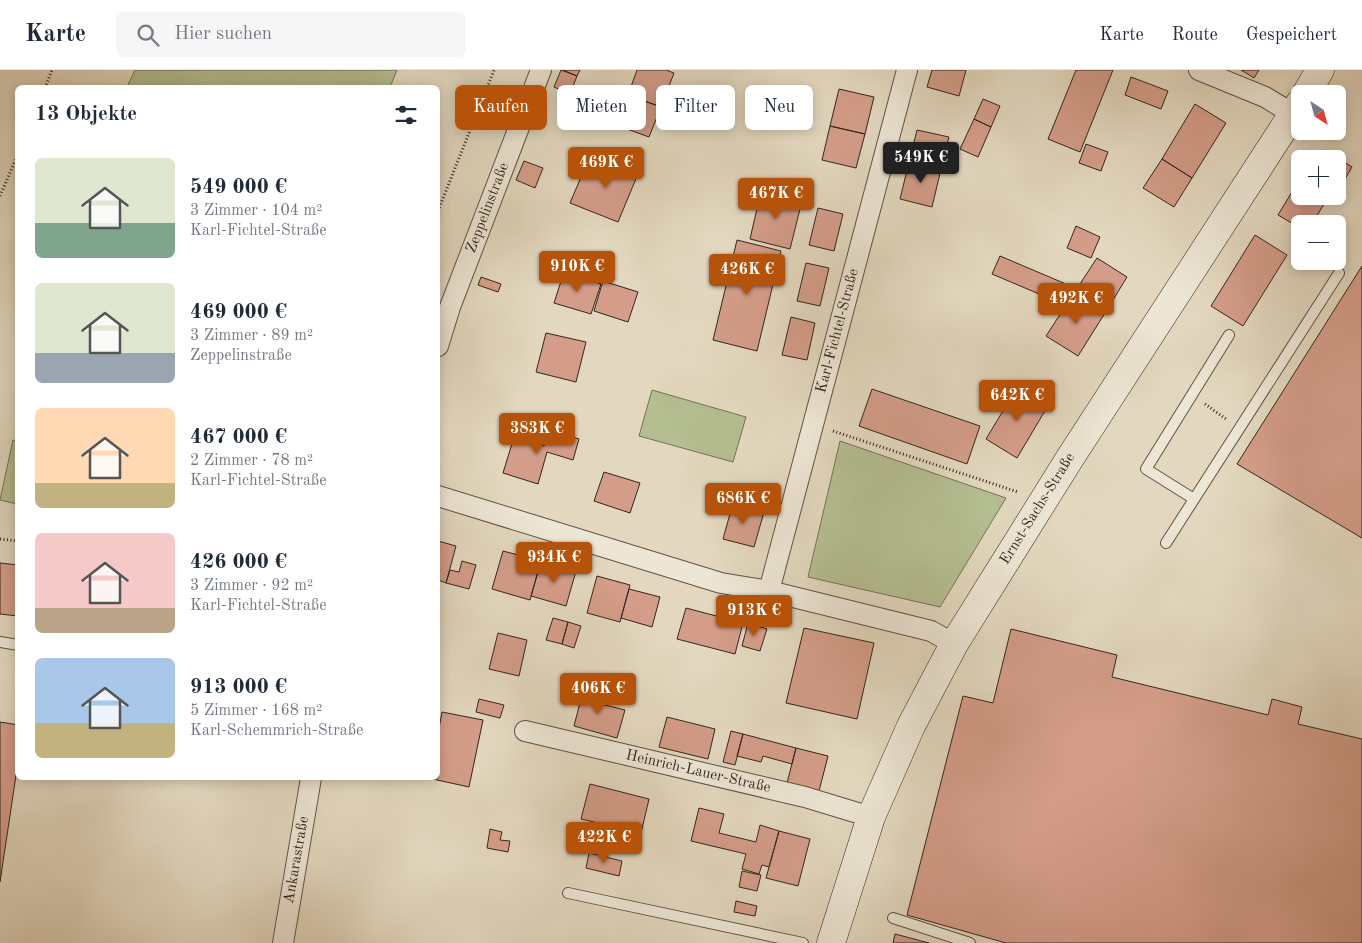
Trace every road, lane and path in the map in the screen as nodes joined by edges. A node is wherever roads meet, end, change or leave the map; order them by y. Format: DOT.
graph roads {
  1 [pos="52,70"];
  2 [pos="494,70"];
  3 [pos="541,70"];
  4 [pos="907,70"];
  5 [pos="1200,70"];
  6 [pos="1320,70"];
  7 [pos="46,85"];
  8 [pos="1311,85"];
  9 [pos="1291,102"];
  10 [pos="1291,118"];
  11 [pos="15,161"];
  12 [pos="0,196"];
  13 [pos="440,207"];
  14 [pos="1339,273"];
  15 [pos="1229,335"];
  16 [pos="440,340"];
  17 [pos="1192,395"];
  18 [pos="813,425"];
  19 [pos="1240,428"];
  20 [pos="1018,492"];
  21 [pos="440,497"];
  22 [pos="1194,499"];
  23 [pos="0,538"];
  24 [pos="15,540"];
  25 [pos="1166,543"];
  26 [pos="769,592"];
  27 [pos="0,642"];
  28 [pos="15,644"];
  29 [pos="954,644"];
  30 [pos="525,731"];
  31 [pos="311,780"];
  32 [pos="871,817"];
  33 [pos="568,893"];
  34 [pos="893,918"];
  35 [pos="283,943"];
  36 [pos="803,943"];
  37 [pos="832,943"];
  38 [pos="970,943"];
  1 -- 7 [label="path"];
  2 -- 13 [label="path"];
  3 -- 16 [label="street, Zeppelinstraße"];
  4 -- 18 [label="street, Karl-Fichtel-Straße"];
  5 -- 9 [label="street"];
  6 -- 8 [label="main road, Ernst-Sachs-Straße"];
  10 -- 29 [label="main road, Ernst-Sachs-Straße"];
  11 -- 12 [label="path"];
  14 -- 19 [label="lane"];
  15 -- 17 [label="lane"];
  17 -- 19 [label="path"];
  17 -- 22 [label="lane"];
  18 -- 20 [label="path"];
  18 -- 26 [label="street, Karl-Fichtel-Straße"];
  19 -- 22 [label="lane"];
  21 -- 26 [label="street"];
  22 -- 25 [label="lane"];
  23 -- 24 [label="path"];
  26 -- 29 [label="street"];
  27 -- 28 [label="lane"];
  29 -- 32 [label="main road, Ernst-Sachs-Straße"];
  30 -- 32 [label="street, Heinrich-Lauer-Straße"];
  31 -- 35 [label="street, Ankarastraße"];
  32 -- 37 [label="main road, Ernst-Sachs-Straße"];
  33 -- 36 [label="lane"];
  34 -- 38 [label="lane"];
}
